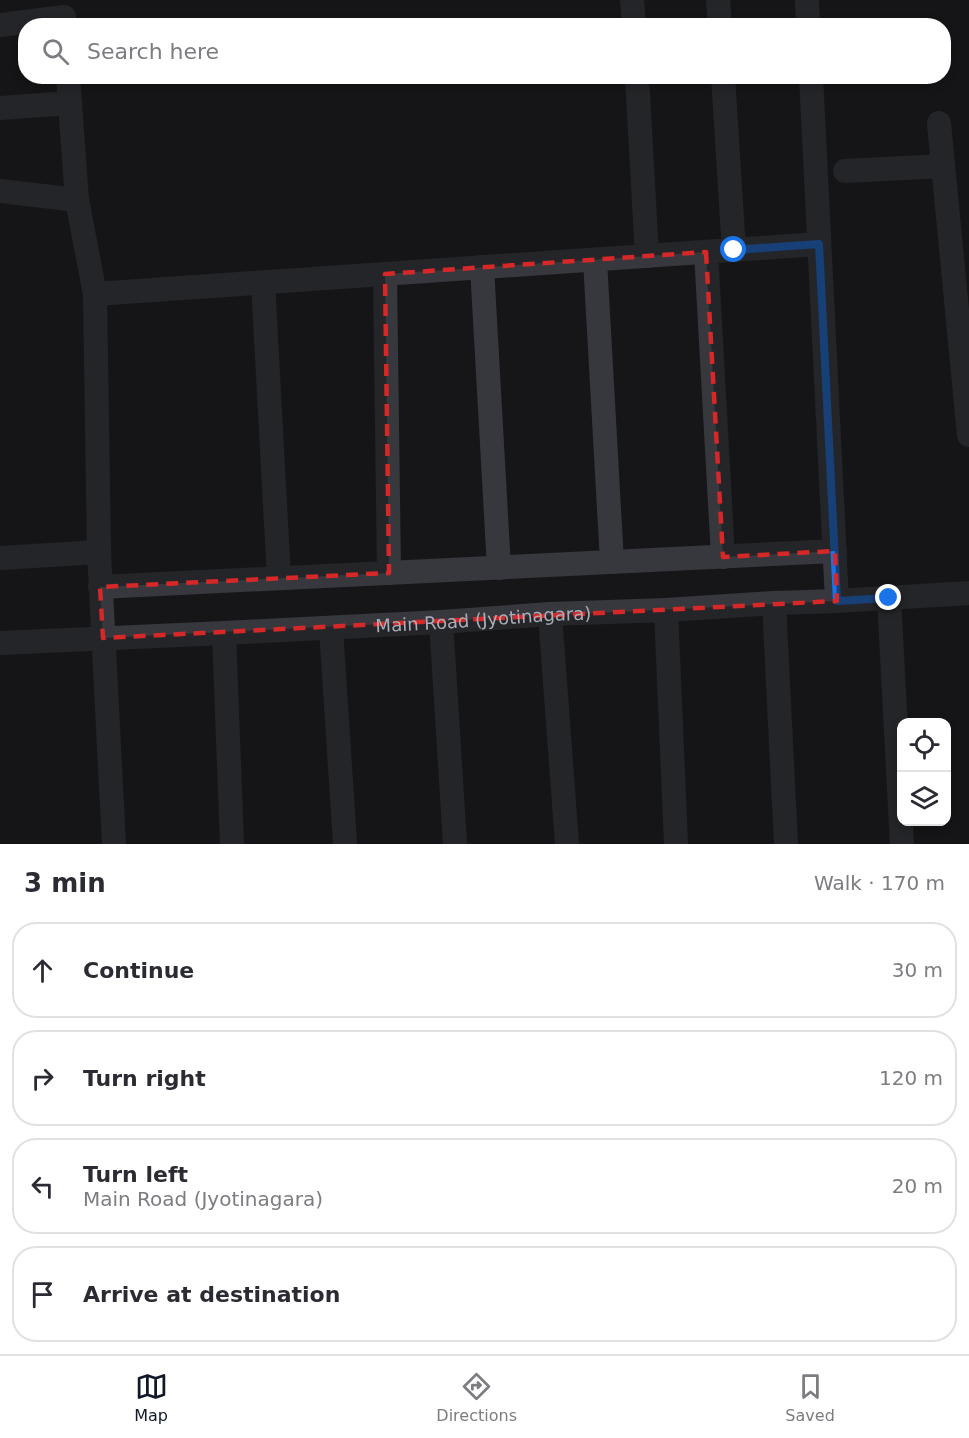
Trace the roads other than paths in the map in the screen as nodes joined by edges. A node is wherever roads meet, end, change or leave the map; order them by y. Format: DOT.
graph roads {
  1 [pos="632,0"];
  2 [pos="718,0"];
  3 [pos="807,0"];
  4 [pos="63,14"];
  5 [pos="42,18"];
  6 [pos="633,18"];
  7 [pos="719,18"];
  8 [pos="808,18"];
  9 [pos="18,23"];
  10 [pos="0,26"];
  11 [pos="69,84"];
  12 [pos="637,84"];
  13 [pos="724,84"];
  14 [pos="811,84"];
  15 [pos="70,103"];
  16 [pos="0,108"];
  17 [pos="939,123"];
  18 [pos="943,166"];
  19 [pos="845,171"];
  20 [pos="0,191"];
  21 [pos="77,200"];
  22 [pos="958,205"];
  23 [pos="819,244"];
  24 [pos="734,250"];
  25 [pos="706,252"];
  26 [pos="647,256"];
  27 [pos="595,260"];
  28 [pos="482,267"];
  29 [pos="385,274"];
  30 [pos="961,275"];
  31 [pos="262,283"];
  32 [pos="95,294"];
  33 [pos="963,311"];
  34 [pos="969,435"];
  35 [pos="835,551"];
  36 [pos="99,552"];
  37 [pos="723,557"];
  38 [pos="0,558"];
  39 [pos="612,562"];
  40 [pos="499,568"];
  41 [pos="389,573"];
  42 [pos="279,578"];
  43 [pos="100,587"];
  44 [pos="969,593"];
  45 [pos="889,598"];
  46 [pos="837,601"];
  47 [pos="774,603"];
  48 [pos="666,610"];
  49 [pos="550,614"];
  50 [pos="441,622"];
  51 [pos="331,628"];
  52 [pos="224,633"];
  53 [pos="103,638"];
  54 [pos="0,643"];
  55 [pos="114,844"];
  56 [pos="232,844"];
  57 [pos="345,844"];
  58 [pos="455,844"];
  59 [pos="567,844"];
  60 [pos="676,844"];
  61 [pos="786,844"];
  62 [pos="902,844"];
  1 -- 6 [label="street"];
  2 -- 7 [label="street"];
  3 -- 8 [label="street"];
  4 -- 5 [label="street"];
  9 -- 10 [label="street"];
  11 -- 15 [label="street"];
  12 -- 26 [label="street"];
  13 -- 24 [label="street"];
  14 -- 23 [label="street"];
  15 -- 16 [label="street"];
  15 -- 21 [label="street"];
  17 -- 18 [label="street"];
  18 -- 19 [label="street"];
  18 -- 22 [label="street"];
  20 -- 21 [label="street"];
  21 -- 32 [label="street"];
  22 -- 30 [label="street"];
  23 -- 24 [label="street"];
  23 -- 35 [label="street"];
  24 -- 25 [label="street"];
  25 -- 26 [label="street"];
  25 -- 37 [label="street"];
  26 -- 27 [label="street"];
  27 -- 28 [label="street"];
  27 -- 39 [label="street"];
  28 -- 29 [label="street"];
  28 -- 40 [label="street"];
  29 -- 31 [label="street"];
  29 -- 41 [label="street"];
  30 -- 33 [label="street"];
  31 -- 32 [label="street"];
  31 -- 42 [label="street"];
  32 -- 36 [label="street"];
  33 -- 34 [label="street"];
  35 -- 37 [label="street"];
  35 -- 46 [label="street"];
  36 -- 38 [label="street"];
  36 -- 43 [label="street"];
  37 -- 39 [label="street"];
  39 -- 40 [label="street"];
  40 -- 41 [label="street"];
  41 -- 42 [label="street"];
  42 -- 43 [label="street"];
  43 -- 53 [label="street"];
  44 -- 45 [label="street, Main Road (Jyotinagara)"];
  45 -- 46 [label="street, Main Road (Jyotinagara)"];
  45 -- 62 [label="street"];
  46 -- 47 [label="street, Main Road (Jyotinagara)"];
  47 -- 48 [label="street, Main Road (Jyotinagara)"];
  47 -- 61 [label="street"];
  48 -- 49 [label="street, Main Road (Jyotinagara)"];
  48 -- 60 [label="street"];
  49 -- 50 [label="street, Main Road (Jyotinagara)"];
  49 -- 59 [label="street"];
  50 -- 51 [label="street, Main Road (Jyotinagara)"];
  50 -- 58 [label="street"];
  51 -- 52 [label="street, Main Road (Jyotinagara)"];
  51 -- 57 [label="street"];
  52 -- 53 [label="street, Main Road (Jyotinagara)"];
  52 -- 56 [label="street"];
  53 -- 54 [label="street, Main Road (Jyotinagara)"];
  53 -- 55 [label="street"];
}
